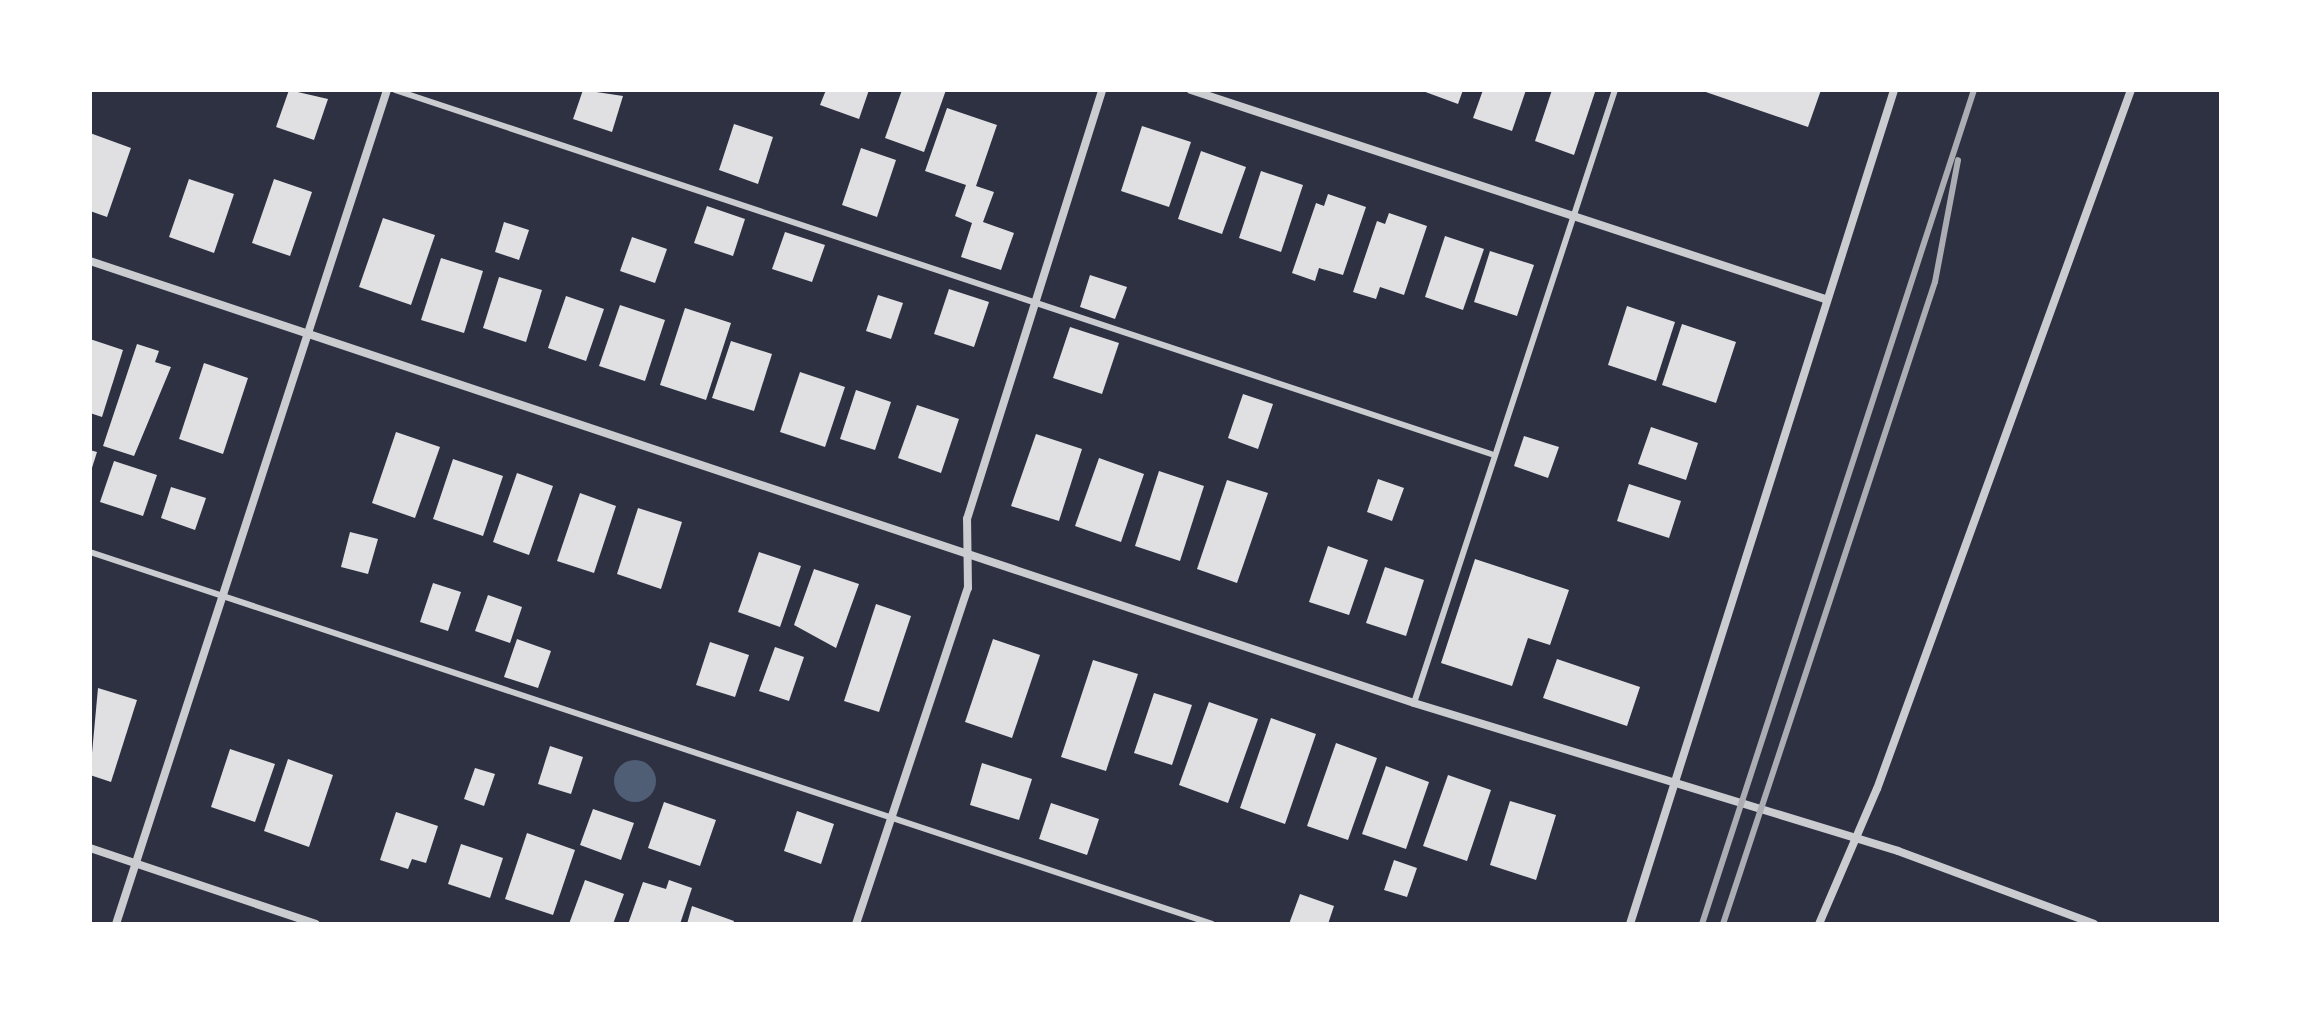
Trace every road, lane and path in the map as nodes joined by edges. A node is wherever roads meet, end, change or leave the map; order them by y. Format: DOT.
graph roads {
  1 [pos="387,90"];
  2 [pos="395,90"];
  3 [pos="1102,90"];
  4 [pos="1191,90"];
  5 [pos="1615,90"];
  6 [pos="1894,90"];
  7 [pos="2131,90"];
  8 [pos="1573,217"];
  9 [pos="90,261"];
  10 [pos="1825,299"];
  11 [pos="1037,304"];
  12 [pos="307,333"];
  13 [pos="1491,454"];
  14 [pos="90,552"];
  15 [pos="969,553"];
  16 [pos="224,595"];
  17 [pos="1414,703"];
  18 [pos="1670,783"];
  19 [pos="892,818"];
  20 [pos="1856,837"];
  21 [pos="90,848"];
  22 [pos="137,865"];
  23 [pos="116,924"];
  24 [pos="316,924"];
  25 [pos="856,924"];
  26 [pos="1212,924"];
  27 [pos="1630,924"];
  28 [pos="1819,924"];
  29 [pos="2094,924"];
  1 -- 12 [label="street"];
  2 -- 11 [label="lane"];
  3 -- 11 [label="street"];
  4 -- 8 [label="street"];
  5 -- 8 [label="lane"];
  6 -- 10 [label="street"];
  7 -- 20 [label="street"];
  8 -- 10 [label="street"];
  8 -- 13 [label="lane"];
  9 -- 12 [label="street"];
  10 -- 18 [label="street"];
  11 -- 13 [label="lane"];
  11 -- 15 [label="street"];
  12 -- 15 [label="street"];
  12 -- 16 [label="street"];
  13 -- 17 [label="lane"];
  14 -- 16 [label="lane"];
  15 -- 17 [label="street"];
  15 -- 19 [label="street"];
  16 -- 19 [label="lane"];
  16 -- 22 [label="street"];
  17 -- 18 [label="street"];
  18 -- 20 [label="street"];
  18 -- 27 [label="street"];
  19 -- 25 [label="street"];
  19 -- 26 [label="lane"];
  20 -- 28 [label="street"];
  20 -- 29 [label="street"];
  21 -- 22 [label="street"];
  22 -- 23 [label="street"];
  22 -- 24 [label="street"];
}
